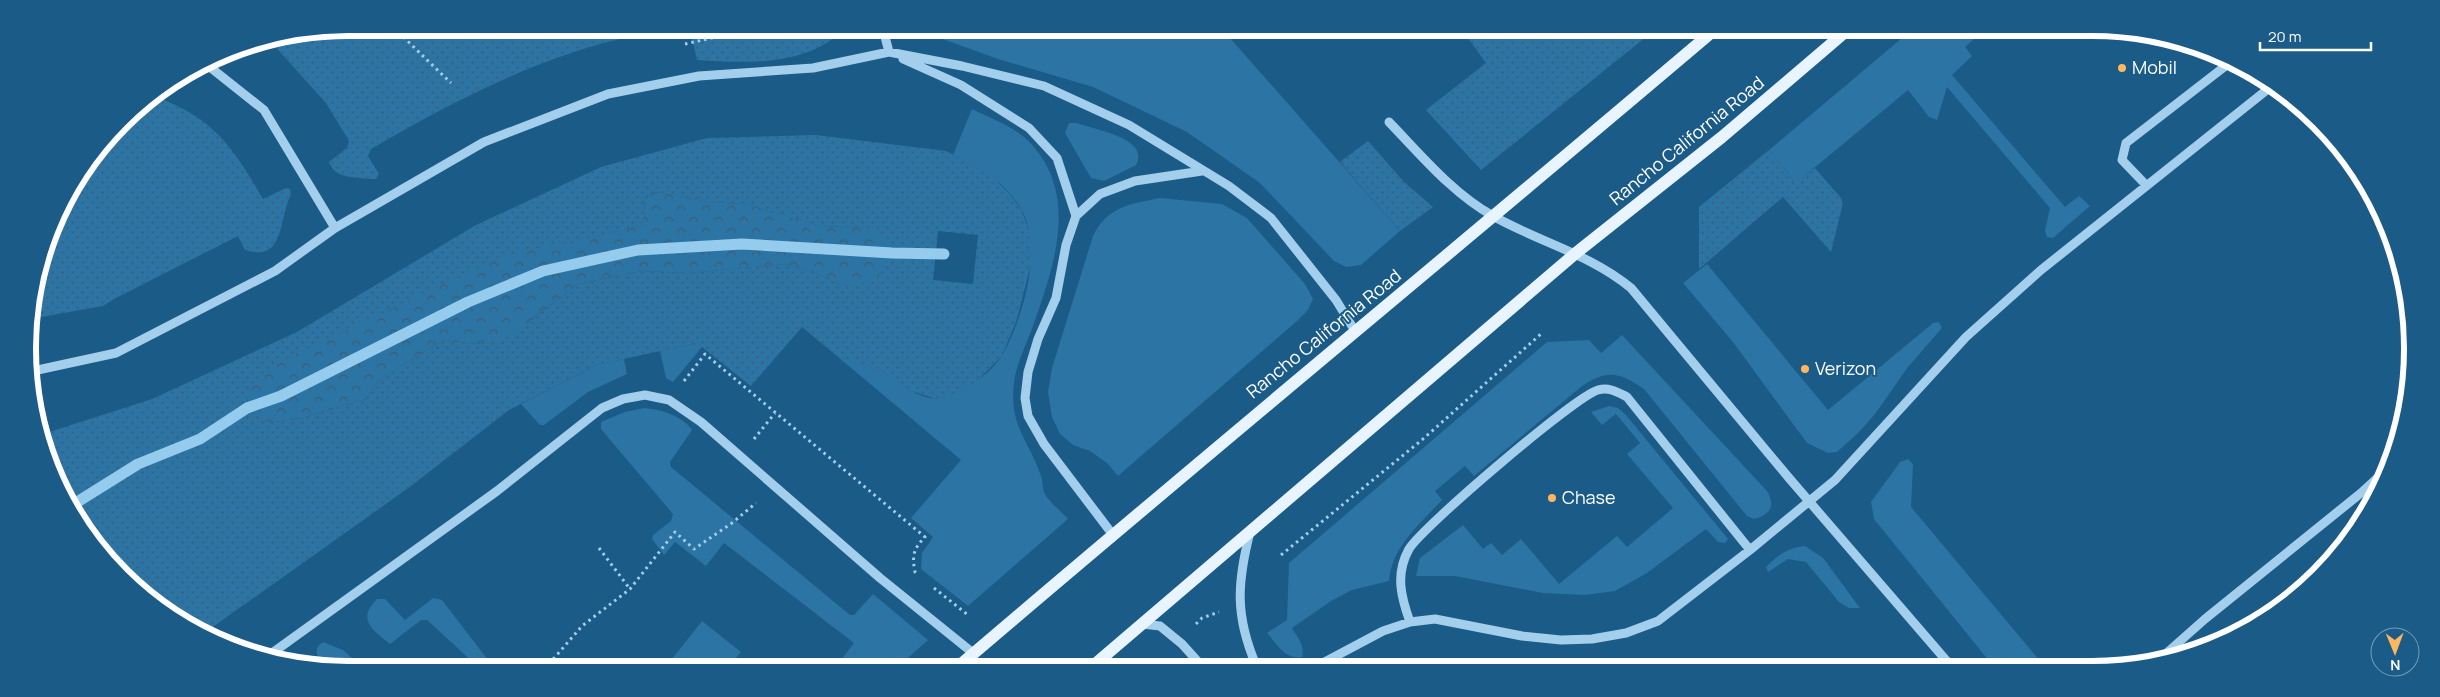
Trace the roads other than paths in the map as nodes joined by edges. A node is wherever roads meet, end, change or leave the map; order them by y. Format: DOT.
graph roads {
  1 [pos="885,36"];
  2 [pos="1707,36"];
  3 [pos="1840,36"];
  4 [pos="889,52"];
  5 [pos="2225,66"];
  6 [pos="211,68"];
  7 [pos="2267,90"];
  8 [pos="1388,122"];
  9 [pos="1202,171"];
  10 [pos="2146,185"];
  11 [pos="1076,216"];
  12 [pos="1494,217"];
  13 [pos="335,228"];
  14 [pos="1576,253"];
  15 [pos="1355,331"];
  16 [pos="37,370"];
  17 [pos="2375,480"];
  18 [pos="1809,502"];
  19 [pos="1250,532"];
  20 [pos="1112,535"];
  21 [pos="1750,550"];
  22 [pos="1410,622"];
  23 [pos="1142,624"];
  24 [pos="2169,651"];
  25 [pos="274,652"];
  26 [pos="973,653"];
  27 [pos="964,661"];
  28 [pos="1099,661"];
  29 [pos="1197,661"];
  30 [pos="1255,661"];
  31 [pos="1326,661"];
  32 [pos="1947,661"];
  1 -- 4 [label="lane"];
  2 -- 12 [label="main road, Rancho California Road"];
  3 -- 14 [label="main road, Rancho California Road"];
  4 -- 9 [label="lane"];
  4 -- 11 [label="lane"];
  4 -- 13 [label="lane"];
  5 -- 10 [label="lane"];
  6 -- 13 [label="lane"];
  7 -- 10 [label="lane"];
  8 -- 12 [label="lane"];
  9 -- 11 [label="lane"];
  9 -- 15 [label="lane"];
  10 -- 18 [label="lane"];
  11 -- 20 [label="lane"];
  12 -- 14 [label="lane"];
  12 -- 15 [label="main road, Rancho California Road"];
  13 -- 16 [label="lane"];
  14 -- 18 [label="lane"];
  14 -- 19 [label="main road, Rancho California Road"];
  15 -- 20 [label="main road, Rancho California Road"];
  17 -- 24 [label="lane"];
  18 -- 21 [label="lane"];
  18 -- 32 [label="lane"];
  19 -- 23 [label="main road, Rancho California Road"];
  19 -- 30 [label="lane"];
  20 -- 26 [label="main road, Rancho California Road"];
  21 -- 22 [label="lane"];
  21 -- 22 [label="lane"];
  22 -- 31 [label="lane"];
  23 -- 28 [label="main road, Rancho California Road"];
  23 -- 29 [label="lane"];
  25 -- 26 [label="lane"];
  26 -- 27 [label="main road, Rancho California Road"];
}
